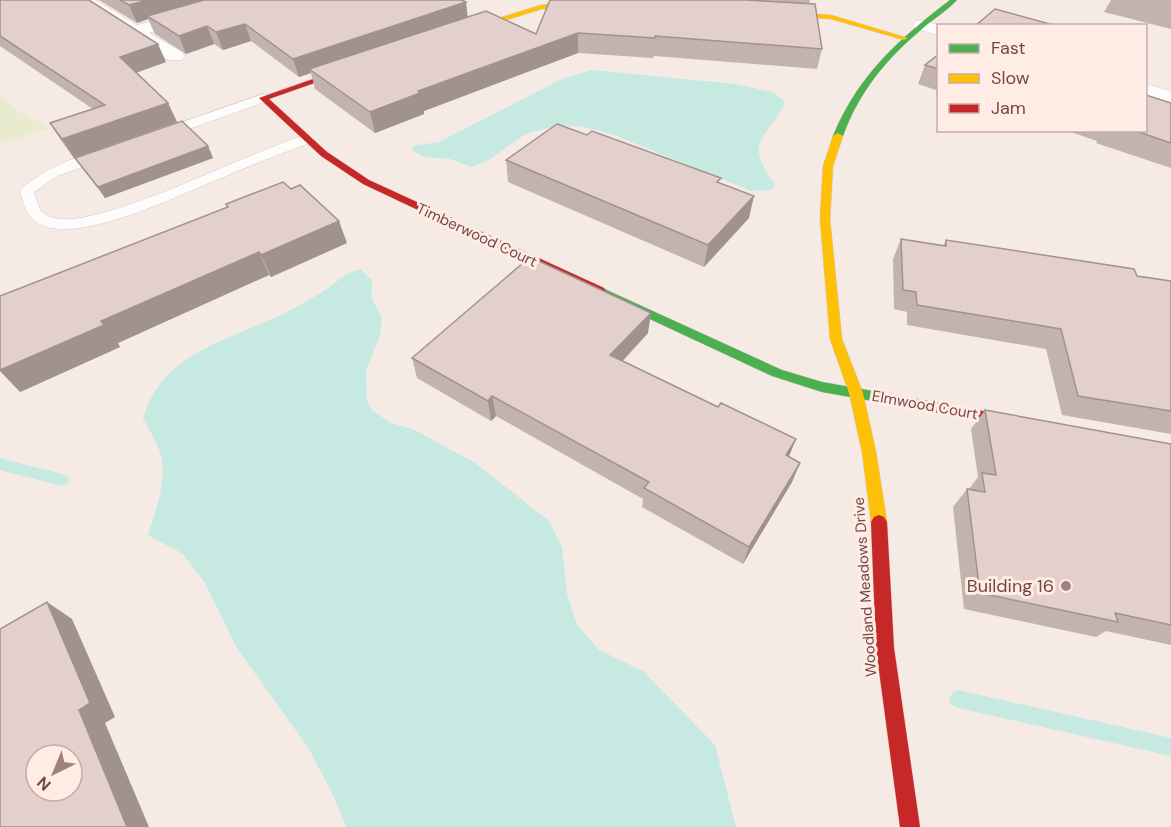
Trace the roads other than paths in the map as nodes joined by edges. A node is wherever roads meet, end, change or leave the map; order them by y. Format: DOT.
graph roads {
  1 [pos="83,0"];
  2 [pos="242,0"];
  3 [pos="954,0"];
  4 [pos="606,3"];
  5 [pos="757,12"];
  6 [pos="930,28"];
  7 [pos="135,31"];
  8 [pos="443,37"];
  9 [pos="904,38"];
  10 [pos="175,56"];
  11 [pos="364,64"];
  12 [pos="1147,90"];
  13 [pos="1171,98"];
  14 [pos="263,99"];
  15 [pos="152,138"];
  16 [pos="307,139"];
  17 [pos="119,149"];
  18 [pos="856,393"];
  19 [pos="1041,427"];
  20 [pos="910,827"];
  1 -- 7 [label="street"];
  2 -- 7 [label="street"];
  3 -- 6 [label="street, Woodland Meadows Drive"];
  4 -- 8 [label="street"];
  5 -- 9 [label="street"];
  6 -- 9 [label="street, Woodland Meadows Drive"];
  7 -- 10 [label="street"];
  9 -- 18 [label="street, Woodland Meadows Drive"];
  11 -- 14 [label="street"];
  12 -- 13 [label="street"];
  14 -- 15 [label="lane"];
  14 -- 16 [label="street, Timberwood Court"];
  16 -- 17 [label="lane"];
  16 -- 18 [label="street, Timberwood Court"];
  18 -- 19 [label="street, Elmwood Court"];
  18 -- 20 [label="street, Woodland Meadows Drive"];
}
